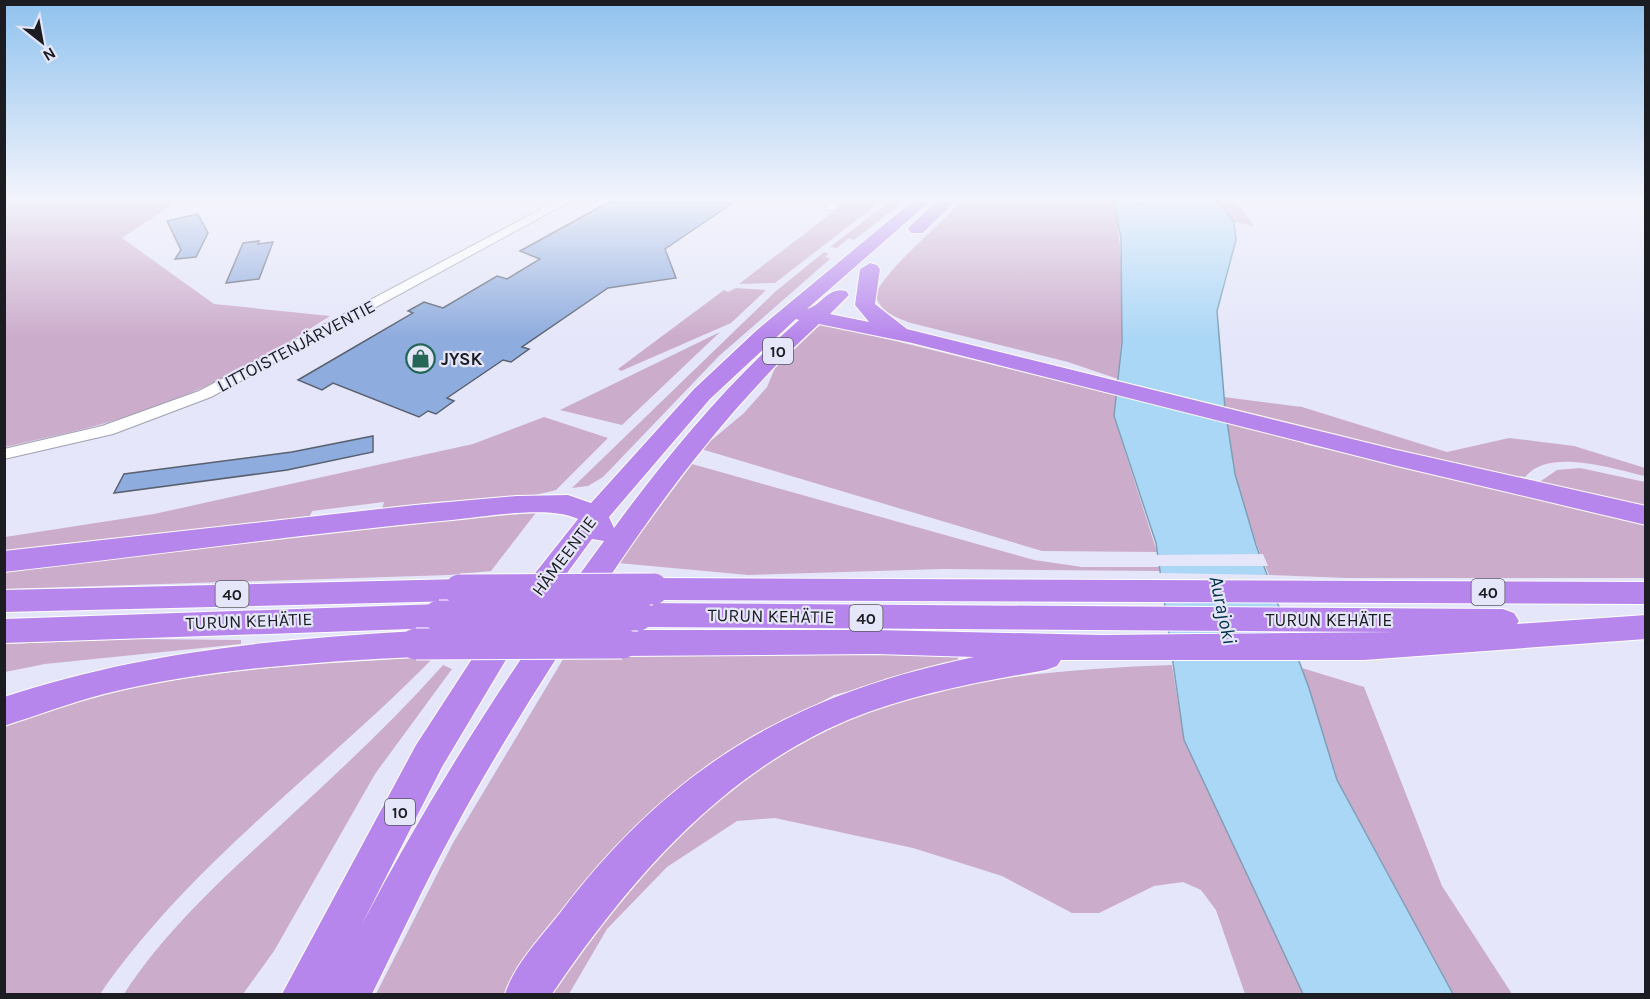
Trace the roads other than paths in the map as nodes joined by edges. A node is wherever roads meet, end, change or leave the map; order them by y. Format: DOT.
graph roads {
  1 [pos="484,245"];
  2 [pos="871,245"];
  3 [pos="898,245"];
  4 [pos="870,269"];
  5 [pos="786,316"];
  6 [pos="815,316"];
  7 [pos="913,337"];
  8 [pos="4,454"];
  9 [pos="581,510"];
  10 [pos="1646,516"];
  11 [pos="607,557"];
  12 [pos="4,562"];
  13 [pos="1646,593"];
  14 [pos="4,601"];
  15 [pos="646,602"];
  16 [pos="1094,619"];
  17 [pos="1646,622"];
  18 [pos="1646,627"];
  19 [pos="4,631"];
  20 [pos="4,712"];
  21 [pos="312,978"];
  22 [pos="285,994"];
  23 [pos="349,994"];
  24 [pos="527,994"];
  1 -- 8 [label="street, LITTOISTENJÄRVENTIE"];
  2 -- 5 [label="highway, HÄMEENTIE / 10"];
  3 -- 4 [label="highway, HÄMEENTIE / 10"];
  4 -- 6 [label="highway, HÄMEENTIE / 10"];
  4 -- 7 [label="highway"];
  5 -- 6 [label="highway"];
  5 -- 9 [label="highway, HÄMEENTIE / 10"];
  6 -- 7 [label="highway"];
  6 -- 11 [label="highway, HÄMEENTIE / 10"];
  7 -- 10 [label="highway"];
  9 -- 11 [label="highway"];
  9 -- 12 [label="highway"];
  9 -- 21 [label="highway, HÄMEENTIE / 10"];
  11 -- 23 [label="highway, HÄMEENTIE / 10"];
  13 -- 16 [label="highway, TURUN KEHÄTIE / 40"];
  14 -- 15 [label="highway, TURUN KEHÄTIE / 40, bridge"];
  15 -- 16 [label="highway, TURUN KEHÄTIE / 40"];
  15 -- 19 [label="highway, TURUN KEHÄTIE / 40, bridge"];
  16 -- 17 [label="highway, TURUN KEHÄTIE / 40"];
  16 -- 18 [label="highway"];
  16 -- 20 [label="highway, bridge"];
  16 -- 24 [label="highway"];
  21 -- 22 [label="highway, HÄMEENTIE"];
}
